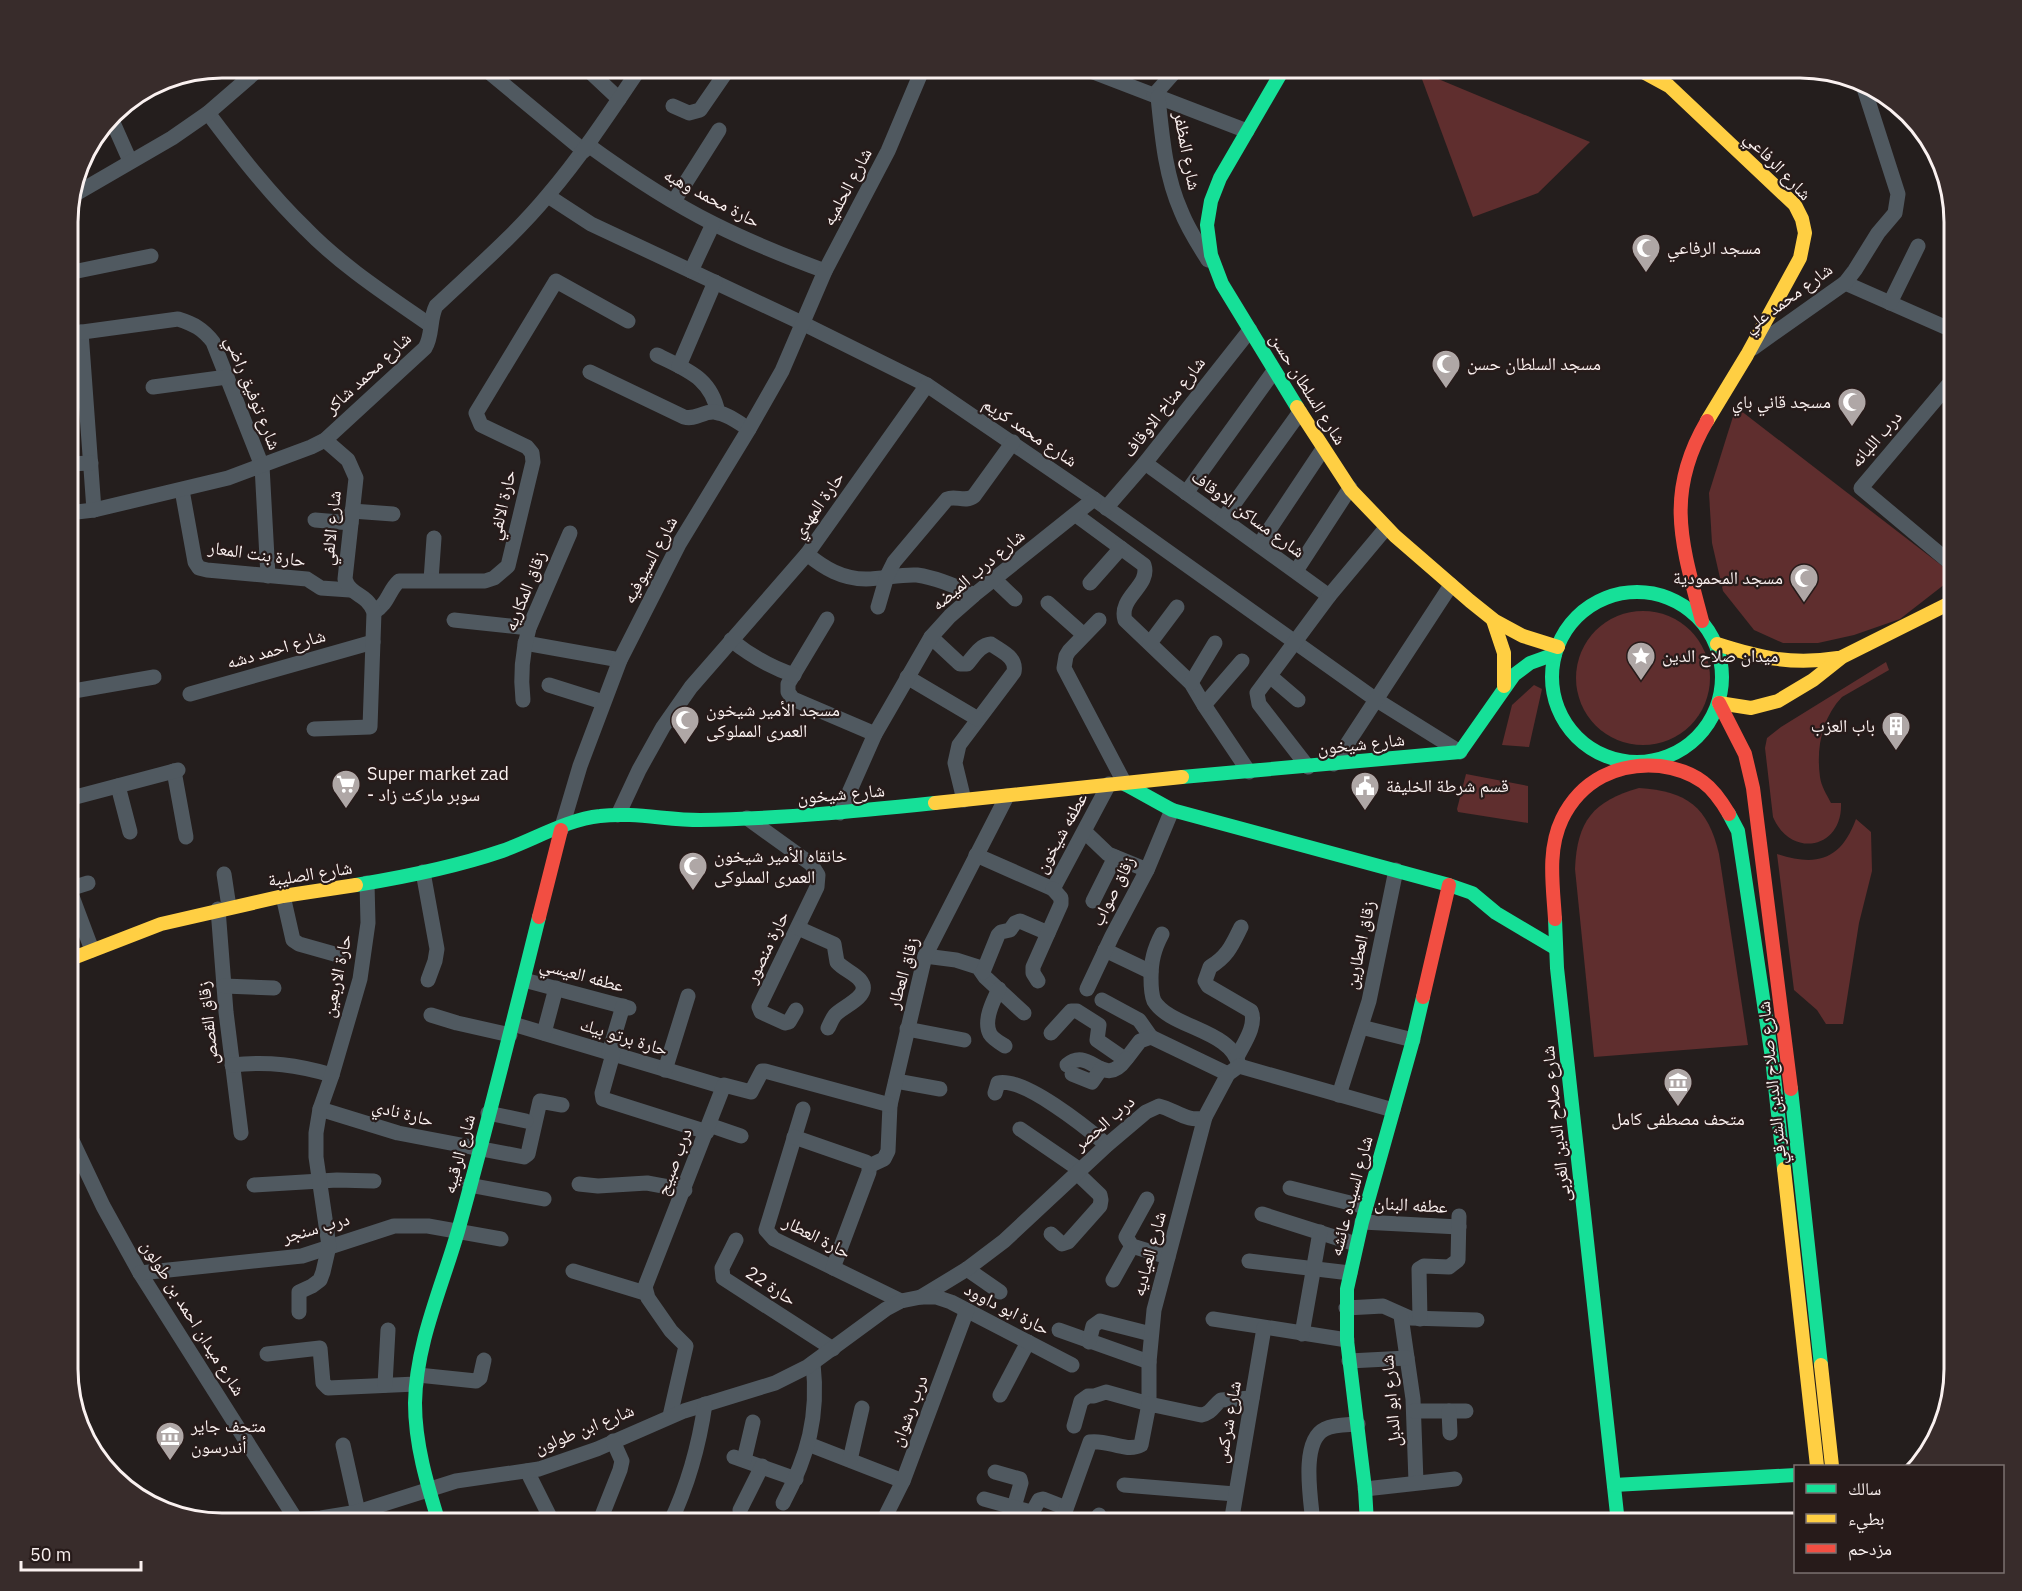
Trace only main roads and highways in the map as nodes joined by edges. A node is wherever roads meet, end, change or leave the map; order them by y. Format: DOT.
graph roads {
  1 [pos="1278,78"];
  2 [pos="1655,78"];
  3 [pos="1944,606"];
  4 [pos="1493,620"];
  5 [pos="1702,621"];
  6 [pos="1716,644"];
  7 [pos="1556,650"];
  8 [pos="1842,657"];
  9 [pos="1504,686"];
  10 [pos="1719,703"];
  11 [pos="1636,764"];
  12 [pos="1125,784"];
  13 [pos="561,830"];
  14 [pos="1449,885"];
  15 [pos="1555,948"];
  16 [pos="78,956"];
  17 [pos="1817,1465"];
  18 [pos="1832,1465"];
  19 [pos="1794,1475"];
  20 [pos="1614,1485"];
  21 [pos="436,1513"];
  22 [pos="1366,1513"];
  23 [pos="1617,1513"];
  1 -- 4 [label="main road, شارع السلطان حسن"];
  2 -- 5 [label="main road, شارع الرفاعي"];
  3 -- 8 [label="main road"];
  4 -- 7 [label="main road, شارع السلطان حسن"];
  4 -- 9 [label="main road"];
  5 -- 6 [label="main road"];
  5 -- 7 [label="main road"];
  6 -- 8 [label="main road"];
  6 -- 10 [label="main road"];
  7 -- 9 [label="main road"];
  7 -- 11 [label="main road"];
  8 -- 10 [label="main road"];
  9 -- 12 [label="main road, شارع شيخون"];
  10 -- 11 [label="main road"];
  10 -- 18 [label="main road, شارع صلاح الدين الشرقي"];
  11 -- 15 [label="main road, شارع صلاح الدين الغربى"];
  11 -- 17 [label="main road, شارع صلاح الدين الشرقي"];
  12 -- 13 [label="main road, شارع شيخون"];
  12 -- 14 [label="main road, شارع شيخون"];
  13 -- 16 [label="main road, شارع الصليبة"];
  13 -- 21 [label="main road, شارع الرقيبه"];
  14 -- 15 [label="main road, شارع شيخون"];
  14 -- 22 [label="main road, شارع السيده عائشه"];
  15 -- 20 [label="main road, شارع صلاح الدين الغربى"];
  19 -- 20 [label="main road"];
  20 -- 23 [label="main road, شارع صلاح الدين الغربى"];
}
